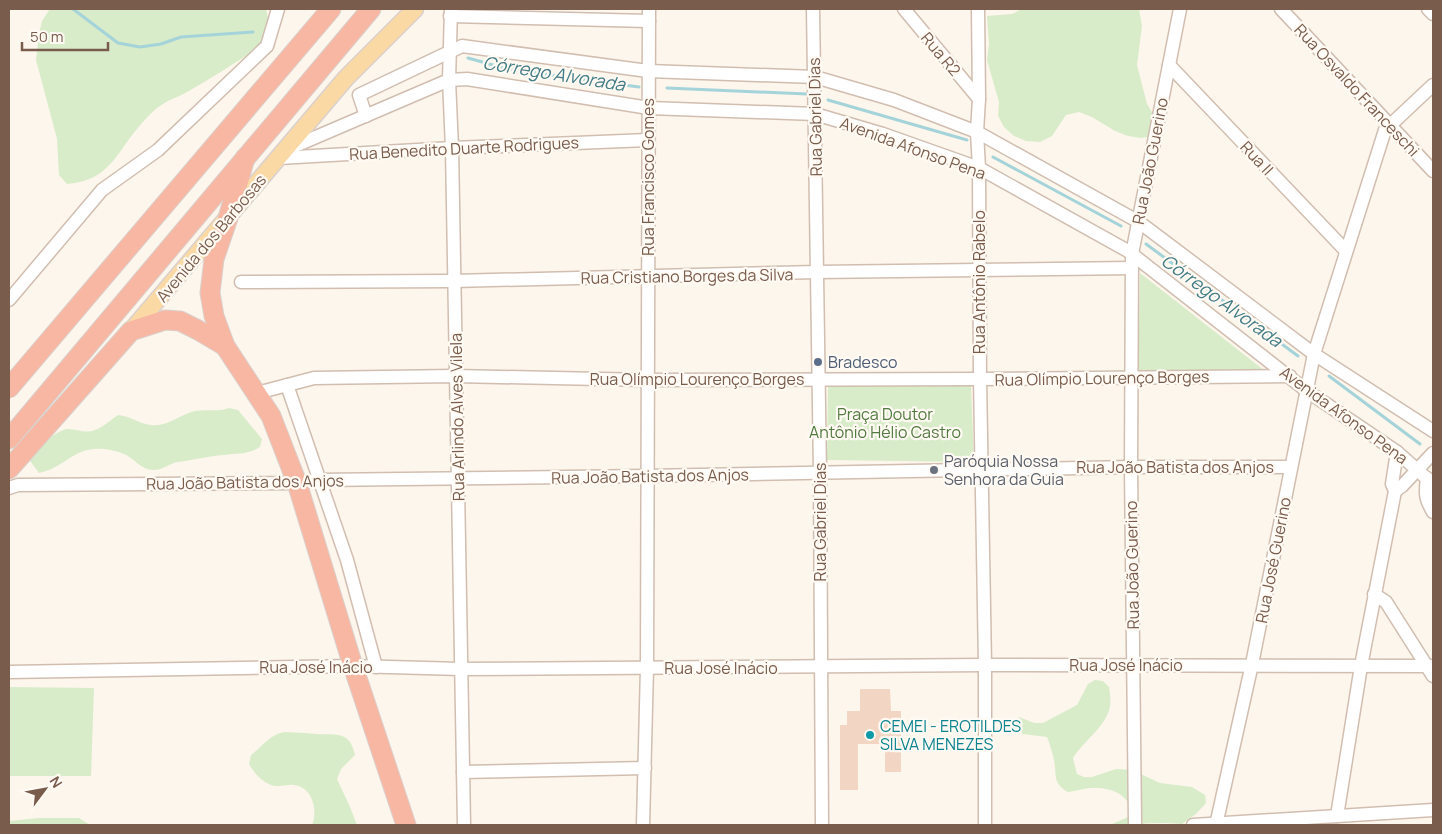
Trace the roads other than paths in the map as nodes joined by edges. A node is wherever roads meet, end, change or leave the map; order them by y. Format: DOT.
graph roads {
  1 [pos="278,9"];
  2 [pos="331,9"];
  3 [pos="371,9"];
  4 [pos="415,9"];
  5 [pos="813,9"];
  6 [pos="904,9"];
  7 [pos="978,9"];
  8 [pos="1180,9"];
  9 [pos="1281,9"];
  10 [pos="1428,9"];
  11 [pos="451,13"];
  12 [pos="1433,14"];
  13 [pos="649,15"];
  14 [pos="451,51"];
  15 [pos="1169,65"];
  16 [pos="648,71"];
  17 [pos="815,77"];
  18 [pos="346,78"];
  19 [pos="449,80"];
  20 [pos="1433,85"];
  21 [pos="359,95"];
  22 [pos="979,99"];
  23 [pos="649,108"];
  24 [pos="815,114"];
  25 [pos="366,116"];
  26 [pos="1391,125"];
  27 [pos="977,132"];
  28 [pos="648,140"];
  29 [pos="452,148"];
  30 [pos="282,154"];
  31 [pos="245,158"];
  32 [pos="979,168"];
  33 [pos="1433,170"];
  34 [pos="228,218"];
  35 [pos="1139,222"];
  36 [pos="1346,251"];
  37 [pos="1132,254"];
  38 [pos="1132,268"];
  39 [pos="979,271"];
  40 [pos="817,272"];
  41 [pos="648,277"];
  42 [pos="454,281"];
  43 [pos="241,282"];
  44 [pos="9,300"];
  45 [pos="131,331"];
  46 [pos="226,346"];
  47 [pos="1314,354"];
  48 [pos="455,376"];
  49 [pos="1290,376"];
  50 [pos="1131,378"];
  51 [pos="818,379"];
  52 [pos="980,379"];
  53 [pos="647,380"];
  54 [pos="287,385"];
  55 [pos="9,388"];
  56 [pos="1307,390"];
  57 [pos="78,391"];
  58 [pos="257,393"];
  59 [pos="1433,431"];
  60 [pos="9,440"];
  61 [pos="1397,452"];
  62 [pos="1433,453"];
  63 [pos="1291,466"];
  64 [pos="1131,467"];
  65 [pos="9,469"];
  66 [pos="982,470"];
  67 [pos="820,472"];
  68 [pos="647,476"];
  69 [pos="1426,477"];
  70 [pos="458,478"];
  71 [pos="319,480"];
  72 [pos="297,483"];
  73 [pos="9,488"];
  74 [pos="1395,491"];
  75 [pos="1433,512"];
  76 [pos="1374,594"];
  77 [pos="1252,664"];
  78 [pos="984,665"];
  79 [pos="352,666"];
  80 [pos="1133,666"];
  81 [pos="1361,666"];
  82 [pos="376,667"];
  83 [pos="821,667"];
  84 [pos="647,668"];
  85 [pos="461,669"];
  86 [pos="1431,669"];
  87 [pos="9,672"];
  88 [pos="645,768"];
  89 [pos="463,772"];
  90 [pos="1433,810"];
  91 [pos="1337,816"];
  92 [pos="406,825"];
  93 [pos="464,825"];
  94 [pos="644,825"];
  95 [pos="822,825"];
  96 [pos="985,825"];
  97 [pos="1135,825"];
  98 [pos="1193,825"];
  99 [pos="1216,825"];
  1 -- 44 [label="street"];
  2 -- 55 [label="highway"];
  3 -- 31 [label="highway"];
  4 -- 18 [label="main road, Avenida dos Barbosas"];
  5 -- 17 [label="street, Rua Gabriel Dias"];
  6 -- 22 [label="street, Rua R2"];
  7 -- 22 [label="street, Rua Antônio Rabelo"];
  8 -- 15 [label="street, Rua João Guerino"];
  9 -- 26 [label="street, Rua Osvaldo Franceschi"];
  10 -- 12 [label="street"];
  11 -- 13 [label="street"];
  11 -- 14 [label="street, Rua Arlindo Alves Vilela"];
  13 -- 16 [label="street, Rua Francisco Gomes"];
  14 -- 16 [label="street, Avenida Afonso Pena"];
  14 -- 19 [label="street, Rua Arlindo Alves Vilela"];
  14 -- 21 [label="street, Avenida Afonso Pena"];
  15 -- 35 [label="street, Rua João Guerino"];
  15 -- 36 [label="street, Rua II"];
  16 -- 17 [label="street, Avenida Afonso Pena"];
  16 -- 23 [label="street, Rua Francisco Gomes"];
  17 -- 24 [label="street, Rua Gabriel Dias"];
  17 -- 27 [label="street, Avenida Afonso Pena"];
  18 -- 21 [label="street"];
  18 -- 30 [label="main road, Avenida dos Barbosas"];
  19 -- 23 [label="street, Avenida Afonso Pena"];
  19 -- 25 [label="street, Avenida Afonso Pena"];
  19 -- 29 [label="street, Rua Arlindo Alves Vilela"];
  20 -- 26 [label="street, Rua José Guerino"];
  21 -- 25 [label="street"];
  22 -- 27 [label="street, Rua Antônio Rabelo"];
  23 -- 24 [label="street, Avenida Afonso Pena"];
  23 -- 28 [label="street, Rua Francisco Gomes"];
  24 -- 32 [label="street, Avenida Afonso Pena"];
  24 -- 40 [label="street, Rua Gabriel Dias"];
  25 -- 30 [label="street, Avenida Afonso Pena"];
  26 -- 33 [label="street, Rua Osvaldo Franceschi"];
  26 -- 36 [label="street, Rua José Guerino"];
  27 -- 32 [label="street, Rua Antônio Rabelo"];
  27 -- 35 [label="street, Avenida Afonso Pena"];
  28 -- 29 [label="street, Rua Benedito Duarte Rodrigues"];
  28 -- 41 [label="street, Rua Francisco Gomes"];
  29 -- 30 [label="street, Rua Benedito Duarte Rodrigues"];
  29 -- 42 [label="street, Rua Arlindo Alves Vilela"];
  30 -- 34 [label="main road, Avenida dos Barbosas"];
  31 -- 34 [label="highway"];
  31 -- 60 [label="highway"];
  32 -- 37 [label="street, Avenida Afonso Pena"];
  32 -- 39 [label="street, Rua Antônio Rabelo"];
  34 -- 45 [label="main road, Avenida dos Barbosas"];
  34 -- 46 [label="highway"];
  35 -- 37 [label="street, Rua João Guerino"];
  35 -- 47 [label="street, Avenida Afonso Pena"];
  36 -- 47 [label="street, Rua José Guerino"];
  37 -- 38 [label="street, Rua João Guerino"];
  37 -- 49 [label="street, Avenida Afonso Pena"];
  38 -- 39 [label="street, Rua Cristiano Borges da Silva"];
  38 -- 50 [label="street, Rua João Guerino"];
  39 -- 40 [label="street, Rua Cristiano Borges da Silva"];
  39 -- 52 [label="street, Rua Antônio Rabelo"];
  40 -- 41 [label="street, Rua Cristiano Borges da Silva"];
  40 -- 51 [label="street, Rua Gabriel Dias"];
  41 -- 42 [label="street, Rua Cristiano Borges da Silva"];
  41 -- 53 [label="street, Rua Francisco Gomes"];
  42 -- 43 [label="street, Rua Cristiano Borges da Silva"];
  42 -- 48 [label="street, Rua Arlindo Alves Vilela"];
  45 -- 46 [label="highway"];
  45 -- 57 [label="highway, Avenida dos Barbosas"];
  46 -- 58 [label="highway"];
  47 -- 56 [label="street, Rua José Guerino"];
  47 -- 59 [label="street, Avenida Afonso Pena"];
  48 -- 53 [label="street, Rua Olímpio Lourenço Borges"];
  48 -- 54 [label="street, Rua Olímpio Lourenço Borges"];
  48 -- 70 [label="street, Rua Arlindo Alves Vilela"];
  49 -- 50 [label="street, Rua Olímpio Lourenço Borges"];
  49 -- 56 [label="street, Avenida Afonso Pena"];
  50 -- 52 [label="street, Rua Olímpio Lourenço Borges"];
  50 -- 64 [label="street, Rua João Guerino"];
  51 -- 52 [label="street, Rua Olímpio Lourenço Borges"];
  51 -- 53 [label="street, Rua Olímpio Lourenço Borges"];
  51 -- 67 [label="street, Rua Gabriel Dias"];
  52 -- 66 [label="street, Rua Antônio Rabelo"];
  53 -- 68 [label="street, Rua Francisco Gomes"];
  54 -- 58 [label="street, Rua Olímpio Lourenço Borges"];
  54 -- 71 [label="street"];
  56 -- 61 [label="street, Avenida Afonso Pena"];
  56 -- 63 [label="street, Rua José Guerino"];
  57 -- 60 [label="highway"];
  57 -- 65 [label="highway, Avenida dos Barbosas"];
  58 -- 72 [label="highway"];
  61 -- 69 [label="street, Avenida Afonso Pena"];
  61 -- 74 [label="street"];
  62 -- 69 [label="street"];
  63 -- 64 [label="street, Rua João Batista dos Anjos"];
  63 -- 77 [label="street, Rua José Guerino"];
  64 -- 66 [label="street, Rua João Batista dos Anjos"];
  64 -- 80 [label="street, Rua João Guerino"];
  66 -- 67 [label="street, Rua João Batista dos Anjos"];
  66 -- 78 [label="street, Rua Antônio Rabelo"];
  67 -- 68 [label="street, Rua João Batista dos Anjos"];
  67 -- 83 [label="street, Rua Gabriel Dias"];
  68 -- 70 [label="street, Rua João Batista dos Anjos"];
  68 -- 84 [label="street, Rua Francisco Gomes"];
  69 -- 74 [label="street"];
  69 -- 75 [label="street"];
  70 -- 71 [label="street, Rua João Batista dos Anjos"];
  70 -- 85 [label="street, Rua Arlindo Alves Vilela"];
  71 -- 72 [label="street, Rua João Batista dos Anjos"];
  71 -- 82 [label="street"];
  72 -- 73 [label="street, Rua João Batista dos Anjos"];
  72 -- 79 [label="highway"];
  74 -- 76 [label="street"];
  76 -- 81 [label="street"];
  76 -- 86 [label="street"];
  77 -- 80 [label="street, Rua José Inácio"];
  77 -- 81 [label="street, Rua José Inácio"];
  77 -- 99 [label="street, Rua José Guerino"];
  78 -- 80 [label="street, Rua José Inácio"];
  78 -- 83 [label="street, Rua José Inácio"];
  78 -- 96 [label="street, Rua Antônio Rabelo"];
  79 -- 82 [label="street, Rua José Inácio"];
  79 -- 87 [label="street, Rua José Inácio"];
  79 -- 92 [label="highway"];
  80 -- 97 [label="street, Rua João Guerino"];
  81 -- 86 [label="street, Rua José Inácio"];
  81 -- 91 [label="street"];
  82 -- 85 [label="street, Rua José Inácio"];
  83 -- 84 [label="street, Rua José Inácio"];
  83 -- 95 [label="street, Rua Gabriel Dias"];
  84 -- 85 [label="street, Rua José Inácio"];
  84 -- 88 [label="street, Rua Francisco Gomes"];
  85 -- 89 [label="street, Rua Arlindo Alves Vilela"];
  88 -- 89 [label="street"];
  88 -- 94 [label="street, Rua Francisco Gomes"];
  89 -- 93 [label="street, Rua Arlindo Alves Vilela"];
  90 -- 91 [label="street"];
  91 -- 99 [label="street"];
  98 -- 99 [label="street"];
}
